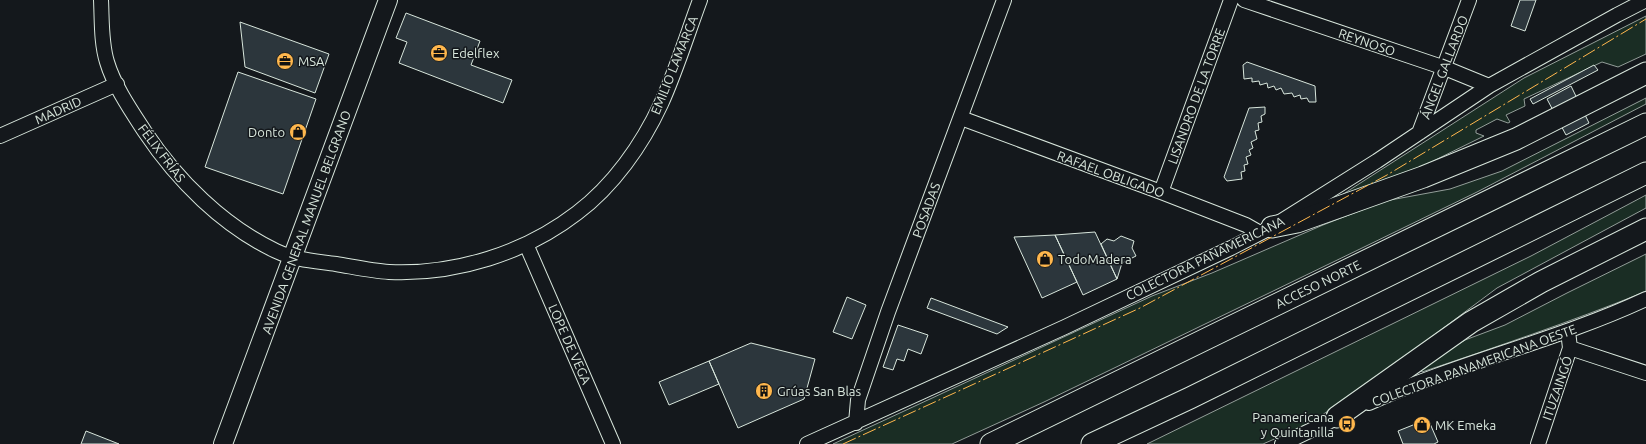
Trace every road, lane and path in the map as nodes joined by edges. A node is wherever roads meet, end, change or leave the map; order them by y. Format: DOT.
graph roads {
  1 [pos="101,0"];
  2 [pos="388,0"];
  3 [pos="700,0"];
  4 [pos="1004,0"];
  5 [pos="1232,0"];
  6 [pos="1244,0"];
  7 [pos="1469,0"];
  8 [pos="1646,0"];
  9 [pos="1445,68"];
  10 [pos="1646,73"];
  11 [pos="117,84"];
  12 [pos="1488,86"];
  13 [pos="960,118"];
  14 [pos="1646,124"];
  15 [pos="1419,133"];
  16 [pos="0,136"];
  17 [pos="1646,173"];
  18 [pos="1161,192"];
  19 [pos="1646,229"];
  20 [pos="1266,230"];
  21 [pos="526,244"];
  22 [pos="292,258"];
  23 [pos="1646,299"];
  24 [pos="1568,331"];
  25 [pos="1570,348"];
  26 [pos="1646,373"];
  27 [pos="1337,417"];
  28 [pos="856,423"];
  29 [pos="223,444"];
  30 [pos="614,444"];
  31 [pos="807,444"];
  32 [pos="990,444"];
  33 [pos="1092,444"];
  34 [pos="1282,444"];
  35 [pos="1538,444"];
  1 -- 11 [label="street, FÉLIX FRÍAS"];
  2 -- 22 [label="main road, AVENIDA GENERAL MANUEL BELGRANO"];
  3 -- 21 [label="street, EMILIO LAMARCA"];
  4 -- 13 [label="street, POSADAS"];
  5 -- 18 [label="street, LISANDRO DE LA TORRE"];
  6 -- 9 [label="street, REYNOSO"];
  7 -- 9 [label="street, ÁNGEL GALLARDO"];
  8 -- 12 [label="street, COLECTORA PANAMERICANA"];
  9 -- 12 [label="street, REYNOSO"];
  9 -- 15 [label="street, ÁNGEL GALLARDO"];
  10 -- 20 [label="highway"];
  11 -- 16 [label="street, MADRID"];
  11 -- 22 [label="street, FÉLIX FRÍAS"];
  12 -- 15 [label="street, COLECTORA PANAMERICANA"];
  13 -- 18 [label="street, RAFAEL OBLIGADO"];
  13 -- 28 [label="street, POSADAS"];
  14 -- 32 [label="highway, ACCESO NORTE"];
  15 -- 20 [label="street, COLECTORA PANAMERICANA"];
  17 -- 33 [label="highway"];
  18 -- 20 [label="street, RAFAEL OBLIGADO"];
  19 -- 27 [label="highway"];
  20 -- 28 [label="street, COLECTORA PANAMERICANA"];
  21 -- 22 [label="street, EMILIO LAMARCA"];
  21 -- 30 [label="street, LOPE DE VEGA"];
  22 -- 29 [label="main road, AVENIDA GENERAL MANUEL BELGRANO"];
  23 -- 24 [label="street, COLECTORA PANAMERICANA OESTE"];
  24 -- 25 [label="street, ITUZAINGÓ"];
  24 -- 27 [label="street, COLECTORA PANAMERICANA OESTE"];
  25 -- 26 [label="street"];
  25 -- 35 [label="street, ITUZAINGÓ"];
  27 -- 34 [label="street, COLECTORA PANAMERICANA OESTE"];
  28 -- 31 [label="street, COLECTORA PANAMERICANA"];
}
